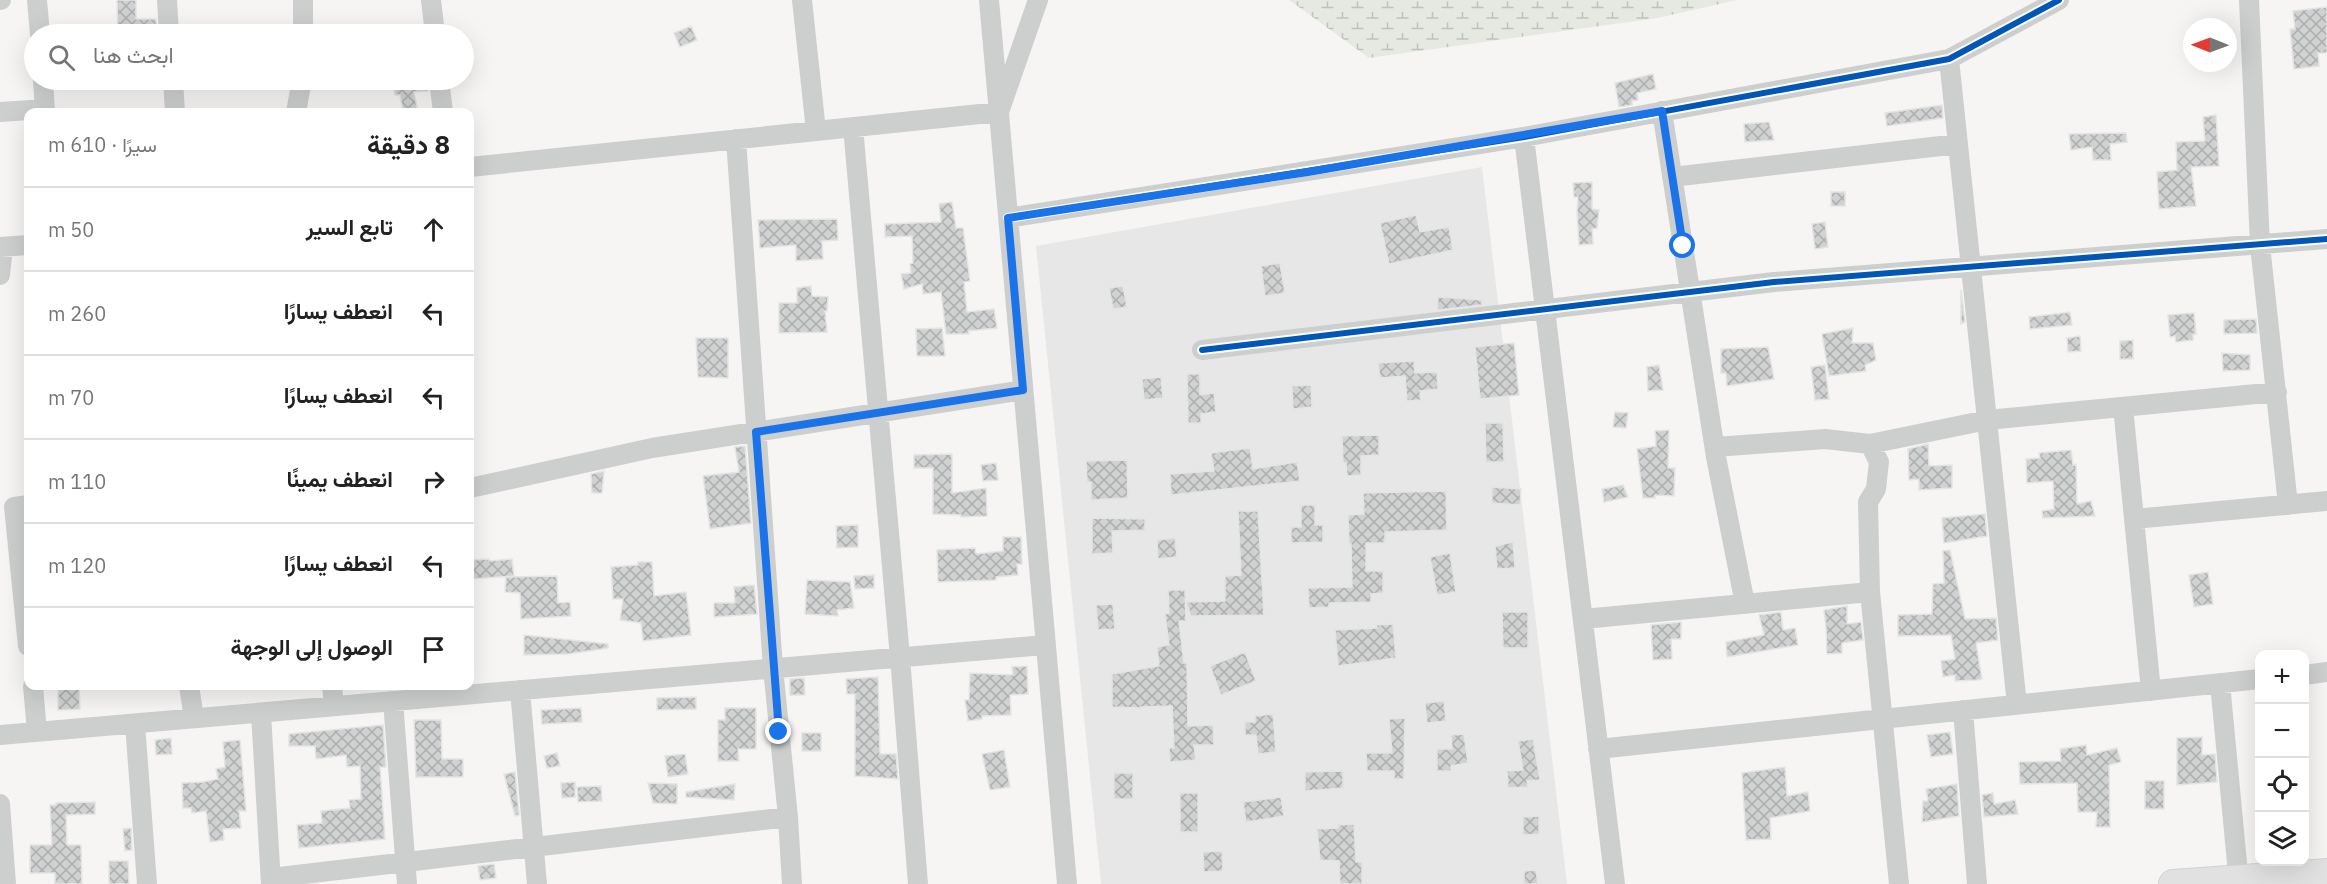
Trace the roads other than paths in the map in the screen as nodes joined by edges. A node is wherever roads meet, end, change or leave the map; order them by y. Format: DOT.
graph roads {
  1 [pos="37,0"];
  2 [pos="167,0"];
  3 [pos="303,0"];
  4 [pos="431,0"];
  5 [pos="802,0"];
  6 [pos="989,0"];
  7 [pos="1038,0"];
  8 [pos="2058,0"];
  9 [pos="2249,0"];
  10 [pos="39,24"];
  11 [pos="168,24"];
  12 [pos="303,24"];
  13 [pos="434,24"];
  14 [pos="1949,58"];
  15 [pos="44,90"];
  16 [pos="173,90"];
  17 [pos="300,90"];
  18 [pos="440,90"];
  19 [pos="45,108"];
  20 [pos="175,108"];
  21 [pos="297,108"];
  22 [pos="442,108"];
  23 [pos="24,111"];
  24 [pos="1662,111"];
  25 [pos="0,112"];
  26 [pos="999,112"];
  27 [pos="853,127"];
  28 [pos="816,131"];
  29 [pos="1524,136"];
  30 [pos="736,139"];
  31 [pos="1958,144"];
  32 [pos="474,167"];
  33 [pos="1672,177"];
  34 [pos="1008,218"];
  35 [pos="2327,239"];
  36 [pos="24,244"];
  37 [pos="2260,245"];
  38 [pos="2,247"];
  39 [pos="1971,267"];
  40 [pos="0,275"];
  41 [pos="1690,292"];
  42 [pos="1545,309"];
  43 [pos="1202,350"];
  44 [pos="1023,390"];
  45 [pos="2277,392"];
  46 [pos="2123,407"];
  47 [pos="878,413"];
  48 [pos="1987,420"];
  49 [pos="756,432"];
  50 [pos="1870,444"];
  51 [pos="1715,447"];
  52 [pos="474,487"];
  53 [pos="2327,501"];
  54 [pos="14,505"];
  55 [pos="2288,505"];
  56 [pos="2134,519"];
  57 [pos="1870,592"];
  58 [pos="1745,604"];
  59 [pos="24,606"];
  60 [pos="1583,619"];
  61 [pos="1045,645"];
  62 [pos="900,657"];
  63 [pos="773,668"];
  64 [pos="2327,672"];
  65 [pos="2309,674"];
  66 [pos="2255,679"];
  67 [pos="2220,683"];
  68 [pos="33,690"];
  69 [pos="190,690"];
  70 [pos="332,690"];
  71 [pos="520,690"];
  72 [pos="2151,691"];
  73 [pos="393,701"];
  74 [pos="2017,705"];
  75 [pos="334,706"];
  76 [pos="1963,710"];
  77 [pos="261,713"];
  78 [pos="194,718"];
  79 [pos="1884,719"];
  80 [pos="135,724"];
  81 [pos="37,732"];
  82 [pos="0,735"];
  83 [pos="1598,748"];
  84 [pos="0,804"];
  85 [pos="788,817"];
  86 [pos="534,847"];
  87 [pos="405,862"];
  88 [pos="2327,873"];
  89 [pos="271,881"];
  90 [pos="2239,882"];
  91 [pos="6,884"];
  92 [pos="147,884"];
  93 [pos="407,884"];
  94 [pos="537,884"];
  95 [pos="792,884"];
  96 [pos="918,884"];
  97 [pos="1066,884"];
  98 [pos="1615,884"];
  99 [pos="1899,884"];
  100 [pos="1977,884"];
  101 [pos="2173,884"];
  1 -- 10 [label="street"];
  2 -- 11 [label="street"];
  3 -- 12 [label="street"];
  4 -- 13 [label="street"];
  5 -- 28 [label="street"];
  6 -- 26 [label="street"];
  7 -- 26 [label="street"];
  8 -- 14 [label="street"];
  9 -- 37 [label="street"];
  14 -- 24 [label="street"];
  14 -- 31 [label="street"];
  15 -- 19 [label="street"];
  16 -- 20 [label="street"];
  17 -- 21 [label="street"];
  18 -- 22 [label="street"];
  23 -- 25 [label="street"];
  24 -- 29 [label="street"];
  24 -- 33 [label="street"];
  26 -- 27 [label="street"];
  26 -- 34 [label="street"];
  27 -- 28 [label="street"];
  27 -- 47 [label="street"];
  28 -- 30 [label="street"];
  29 -- 34 [label="street"];
  29 -- 42 [label="street"];
  30 -- 32 [label="street"];
  30 -- 49 [label="street"];
  31 -- 33 [label="street"];
  31 -- 39 [label="street"];
  33 -- 41 [label="street"];
  34 -- 44 [label="street"];
  35 -- 37 [label="street"];
  36 -- 38 [label="street"];
  37 -- 39 [label="street"];
  37 -- 45 [label="street"];
  38 -- 40 [label="street"];
  39 -- 41 [label="street"];
  39 -- 48 [label="street"];
  41 -- 42 [label="street"];
  41 -- 51 [label="street"];
  42 -- 43 [label="street"];
  42 -- 60 [label="street"];
  44 -- 47 [label="street"];
  44 -- 61 [label="street"];
  45 -- 46 [label="street"];
  45 -- 55 [label="street"];
  46 -- 48 [label="street"];
  46 -- 56 [label="street"];
  47 -- 49 [label="street"];
  47 -- 62 [label="street"];
  48 -- 50 [label="street"];
  48 -- 74 [label="street"];
  49 -- 52 [label="street"];
  49 -- 63 [label="street"];
  50 -- 51 [label="street"];
  50 -- 57 [label="street"];
  51 -- 58 [label="street"];
  53 -- 55 [label="street"];
  54 -- 59 [label="street"];
  55 -- 56 [label="street"];
  56 -- 72 [label="street"];
  57 -- 58 [label="street"];
  57 -- 79 [label="street"];
  58 -- 60 [label="street"];
  60 -- 83 [label="street"];
  61 -- 62 [label="street"];
  61 -- 97 [label="street"];
  62 -- 63 [label="street"];
  62 -- 96 [label="street"];
  63 -- 71 [label="street"];
  63 -- 85 [label="street"];
  64 -- 65 [label="street"];
  66 -- 67 [label="street"];
  67 -- 72 [label="street"];
  67 -- 90 [label="street"];
  68 -- 81 [label="street"];
  69 -- 78 [label="street"];
  70 -- 75 [label="street"];
  71 -- 73 [label="street"];
  71 -- 86 [label="street"];
  72 -- 74 [label="street"];
  73 -- 75 [label="street"];
  73 -- 87 [label="street"];
  74 -- 76 [label="street"];
  75 -- 77 [label="street"];
  76 -- 79 [label="street"];
  76 -- 100 [label="street"];
  77 -- 78 [label="street"];
  77 -- 89 [label="street"];
  78 -- 80 [label="street"];
  79 -- 83 [label="street"];
  79 -- 99 [label="street"];
  80 -- 81 [label="street"];
  80 -- 92 [label="street"];
  81 -- 82 [label="street"];
  83 -- 98 [label="street"];
  84 -- 91 [label="street"];
  85 -- 86 [label="street"];
  85 -- 95 [label="street"];
  86 -- 87 [label="street"];
  86 -- 94 [label="street"];
  87 -- 89 [label="street"];
  87 -- 93 [label="street"];
  88 -- 90 [label="street"];
  90 -- 101 [label="street"];
}
